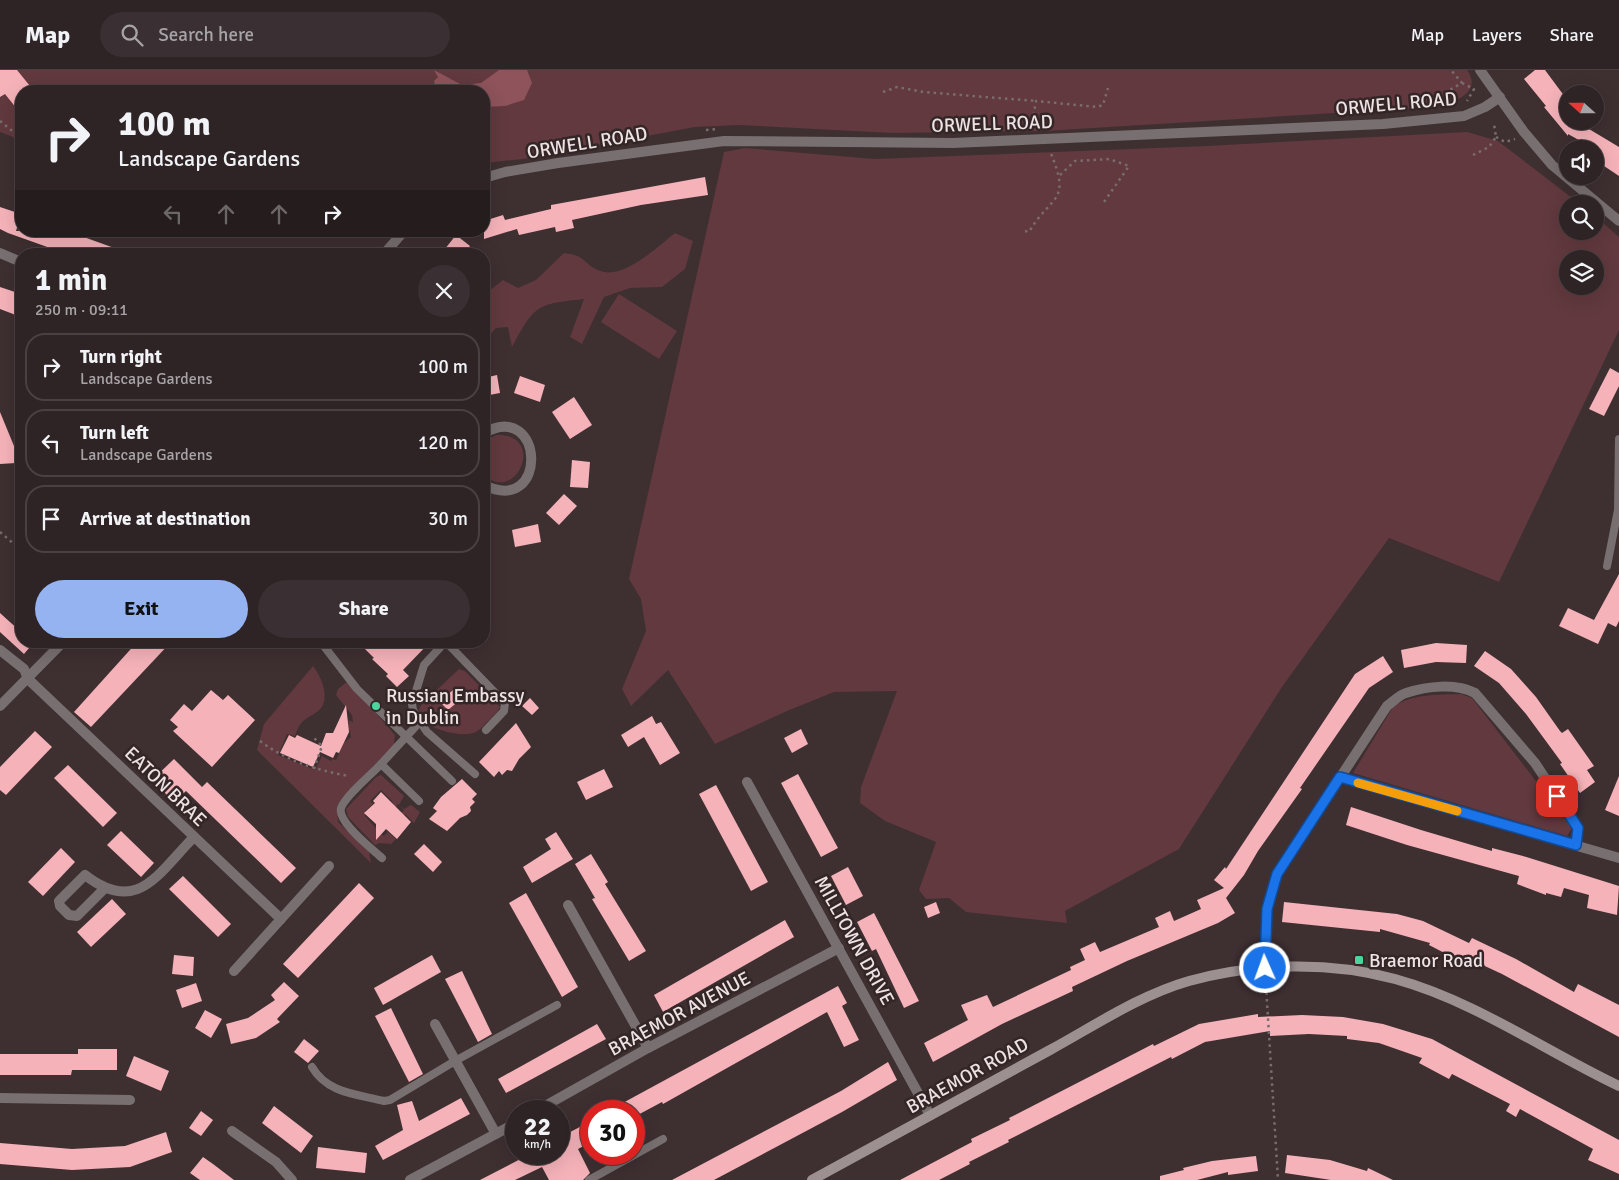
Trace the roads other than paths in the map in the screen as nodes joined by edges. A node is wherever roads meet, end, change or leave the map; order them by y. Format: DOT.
graph roads {
  1 [pos="1480,70"];
  2 [pos="1500,97"];
  3 [pos="490,176"];
  4 [pos="1619,221"];
  5 [pos="399,237"];
  6 [pos="389,248"];
  7 [pos="0,253"];
  8 [pos="15,259"];
  9 [pos="490,430"];
  10 [pos="1619,439"];
  11 [pos="490,486"];
  12 [pos="1607,566"];
  13 [pos="57,648"];
  14 [pos="325,648"];
  15 [pos="440,648"];
  16 [pos="453,648"];
  17 [pos="0,650"];
  18 [pos="28,678"];
  19 [pos="0,706"];
  20 [pos="419,720"];
  21 [pos="486,730"];
  22 [pos="406,737"];
  23 [pos="382,764"];
  24 [pos="475,774"];
  25 [pos="1340,777"];
  26 [pos="452,781"];
  27 [pos="747,782"];
  28 [pos="419,801"];
  29 [pos="194,837"];
  30 [pos="1576,845"];
  31 [pos="382,858"];
  32 [pos="1619,858"];
  33 [pos="329,866"];
  34 [pos="105,888"];
  35 [pos="568,905"];
  36 [pos="282,919"];
  37 [pos="839,948"];
  38 [pos="1265,968"];
  39 [pos="234,971"];
  40 [pos="557,1006"];
  41 [pos="435,1024"];
  42 [pos="648,1048"];
  43 [pos="455,1061"];
  44 [pos="312,1067"];
  45 [pos="1619,1086"];
  46 [pos="0,1098"];
  47 [pos="130,1100"];
  48 [pos="556,1100"];
  49 [pos="930,1115"];
  50 [pos="505,1129"];
  51 [pos="232,1131"];
  52 [pos="496,1134"];
  53 [pos="663,1139"];
  54 [pos="292,1180"];
  55 [pos="410,1180"];
  56 [pos="589,1180"];
  57 [pos="812,1180"];
  1 -- 2 [label="street"];
  2 -- 3 [label="street, ORWELL ROAD"];
  2 -- 4 [label="street"];
  5 -- 6 [label="street"];
  7 -- 8 [label="street"];
  9 -- 11 [label="street"];
  10 -- 12 [label="lane"];
  13 -- 18 [label="street"];
  14 -- 22 [label="lane"];
  15 -- 20 [label="lane"];
  16 -- 21 [label="lane"];
  17 -- 18 [label="street, EATON BRAE"];
  18 -- 19 [label="street"];
  18 -- 29 [label="street, EATON BRAE"];
  20 -- 22 [label="lane"];
  20 -- 24 [label="lane"];
  22 -- 23 [label="lane"];
  22 -- 26 [label="lane"];
  23 -- 28 [label="lane"];
  23 -- 31 [label="lane"];
  25 -- 30 [label="street"];
  25 -- 30 [label="street"];
  25 -- 38 [label="street"];
  27 -- 37 [label="street, MILLTOWN DRIVE"];
  29 -- 34 [label="street"];
  29 -- 36 [label="street, EATON BRAE"];
  30 -- 32 [label="street"];
  33 -- 36 [label="street"];
  34 -- 34 [label="street"];
  35 -- 42 [label="street"];
  36 -- 39 [label="street"];
  37 -- 42 [label="street, BRAEMOR AVENUE"];
  37 -- 49 [label="street, MILLTOWN DRIVE"];
  38 -- 45 [label="main road, BRAEMOR ROAD"];
  38 -- 49 [label="main road, BRAEMOR ROAD"];
  40 -- 43 [label="lane"];
  41 -- 43 [label="street"];
  42 -- 48 [label="street, BRAEMOR AVENUE"];
  43 -- 44 [label="lane"];
  43 -- 52 [label="street"];
  46 -- 47 [label="street"];
  49 -- 57 [label="main road, BRAEMOR ROAD"];
  50 -- 52 [label="street"];
  51 -- 54 [label="street"];
  52 -- 55 [label="street"];
  53 -- 56 [label="lane"];
}
